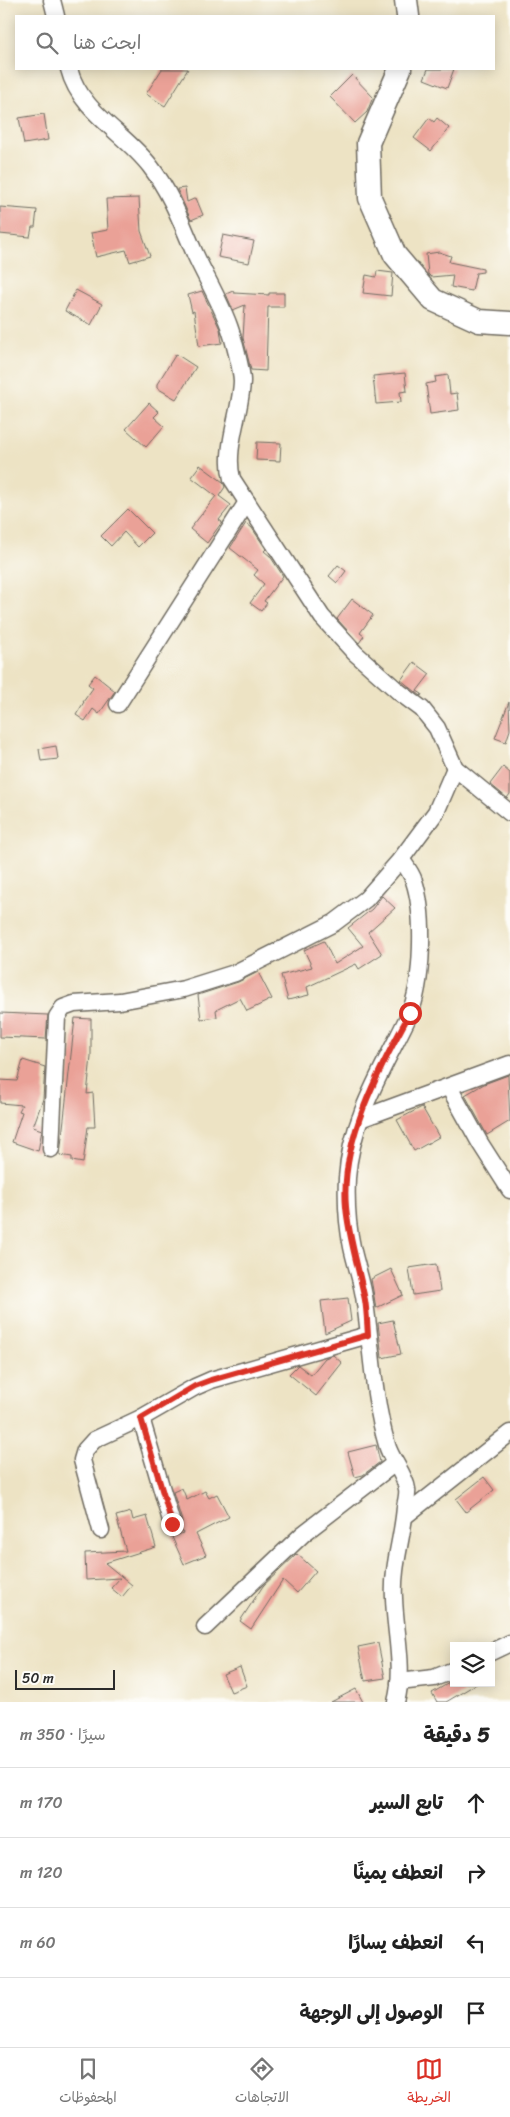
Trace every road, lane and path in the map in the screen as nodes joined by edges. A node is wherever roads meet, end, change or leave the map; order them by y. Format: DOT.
graph roads {
  1 [pos="52,0"];
  2 [pos="406,0"];
  3 [pos="56,15"];
  4 [pos="408,15"];
  5 [pos="69,70"];
  6 [pos="400,70"];
  7 [pos="510,323"];
  8 [pos="247,502"];
  9 [pos="118,704"];
  10 [pos="455,768"];
  11 [pos="510,813"];
  12 [pos="402,858"];
  13 [pos="510,1064"];
  14 [pos="449,1087"];
  15 [pos="360,1119"];
  16 [pos="51,1148"];
  17 [pos="510,1190"];
  18 [pos="368,1335"];
  19 [pos="141,1418"];
  20 [pos="510,1433"];
  21 [pos="396,1462"];
  22 [pos="405,1516"];
  23 [pos="172,1524"];
  24 [pos="101,1530"];
  25 [pos="205,1627"];
  26 [pos="510,1643"];
  27 [pos="495,1650"];
  28 [pos="450,1672"];
  29 [pos="399,1682"];
  30 [pos="396,1702"];
  1 -- 3 [label="street"];
  2 -- 4 [label="main road"];
  5 -- 8 [label="street"];
  6 -- 7 [label="main road"];
  8 -- 9 [label="street"];
  8 -- 10 [label="street"];
  10 -- 11 [label="street"];
  10 -- 12 [label="street"];
  12 -- 15 [label="street"];
  12 -- 16 [label="street"];
  13 -- 14 [label="street"];
  14 -- 15 [label="street"];
  14 -- 17 [label="street"];
  15 -- 18 [label="street"];
  18 -- 19 [label="street"];
  18 -- 21 [label="street"];
  19 -- 23 [label="street"];
  19 -- 24 [label="street"];
  20 -- 22 [label="street"];
  21 -- 22 [label="street"];
  21 -- 25 [label="street"];
  22 -- 29 [label="street"];
  26 -- 27 [label="street"];
  28 -- 29 [label="street"];
  29 -- 30 [label="street"];
}
